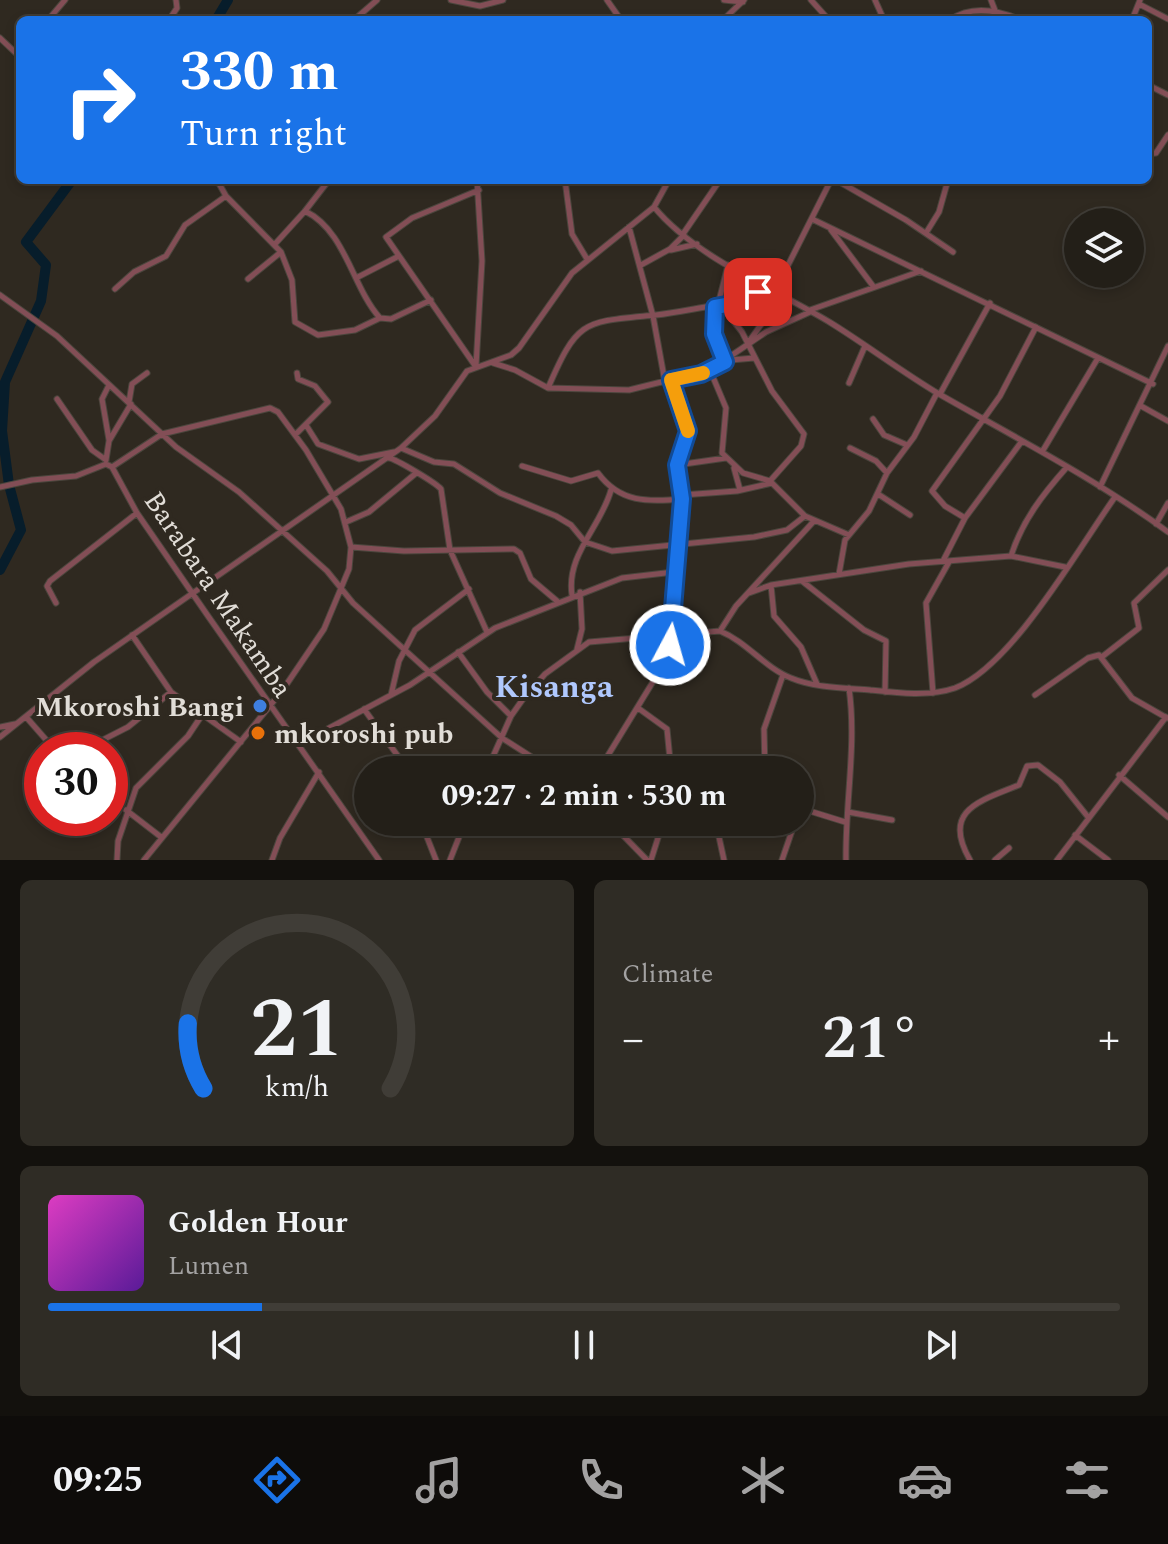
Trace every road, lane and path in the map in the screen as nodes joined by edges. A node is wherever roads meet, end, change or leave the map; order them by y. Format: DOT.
graph roads {
  1 [pos="65,0"];
  2 [pos="377,0"];
  3 [pos="451,0"];
  4 [pos="503,0"];
  5 [pos="724,0"];
  6 [pos="991,0"];
  7 [pos="743,1"];
  8 [pos="1140,2"];
  9 [pos="478,3"];
  10 [pos="996,13"];
  11 [pos="51,16"];
  12 [pos="359,16"];
  13 [pos="727,16"];
  14 [pos="958,16"];
  15 [pos="1007,16"];
  16 [pos="1168,19"];
  17 [pos="0,38"];
  18 [pos="16,51"];
  19 [pos="1168,135"];
  20 [pos="1152,154"];
  21 [pos="219,184"];
  22 [pos="326,184"];
  23 [pos="478,184"];
  24 [pos="566,184"];
  25 [pos="667,184"];
  26 [pos="717,184"];
  27 [pos="831,184"];
  28 [pos="840,184"];
  29 [pos="947,184"];
  30 [pos="479,190"];
  31 [pos="226,196"];
  32 [pos="654,207"];
  33 [pos="305,211"];
  34 [pos="812,219"];
  35 [pos="629,227"];
  36 [pos="831,229"];
  37 [pos="926,233"];
  38 [pos="684,235"];
  39 [pos="275,244"];
  40 [pos="698,244"];
  41 [pos="668,251"];
  42 [pos="281,252"];
  43 [pos="953,252"];
  44 [pos="397,257"];
  45 [pos="587,259"];
  46 [pos="727,263"];
  47 [pos="641,265"];
  48 [pos="922,271"];
  49 [pos="358,277"];
  50 [pos="248,279"];
  51 [pos="764,286"];
  52 [pos="873,286"];
  53 [pos="115,289"];
  54 [pos="0,295"];
  55 [pos="778,295"];
  56 [pos="431,300"];
  57 [pos="743,302"];
  58 [pos="990,303"];
  59 [pos="716,307"];
  60 [pos="810,311"];
  61 [pos="653,316"];
  62 [pos="380,318"];
  63 [pos="1036,327"];
  64 [pos="748,344"];
  65 [pos="865,346"];
  66 [pos="1168,346"];
  67 [pos="754,358"];
  68 [pos="1098,358"];
  69 [pos="727,361"];
  70 [pos="490,363"];
  71 [pos="476,367"];
  72 [pos="710,370"];
  73 [pos="147,373"];
  74 [pos="297,373"];
  75 [pos="668,381"];
  76 [pos="849,383"];
  77 [pos="1153,384"];
  78 [pos="108,387"];
  79 [pos="548,388"];
  80 [pos="938,394"];
  81 [pos="57,399"];
  82 [pos="130,403"];
  83 [pos="1141,406"];
  84 [pos="873,419"];
  85 [pos="984,419"];
  86 [pos="1168,421"];
  87 [pos="306,425"];
  88 [pos="162,434"];
  89 [pos="295,435"];
  90 [pos="109,441"];
  91 [pos="1022,441"];
  92 [pos="907,445"];
  93 [pos="401,448"];
  94 [pos="850,448"];
  95 [pos="395,452"];
  96 [pos="1042,452"];
  97 [pos="388,458"];
  98 [pos="727,458"];
  99 [pos="108,464"];
  100 [pos="677,465"];
  101 [pos="522,466"];
  102 [pos="734,466"];
  103 [pos="1067,467"];
  104 [pos="887,473"];
  105 [pos="415,474"];
  106 [pos="771,482"];
  107 [pos="0,487"];
  108 [pos="1100,487"];
  109 [pos="611,490"];
  110 [pos="740,490"];
  111 [pos="878,494"];
  112 [pos="334,497"];
  113 [pos="682,497"];
  114 [pos="1115,497"];
  115 [pos="1168,503"];
  116 [pos="137,513"];
  117 [pos="910,515"];
  118 [pos="805,516"];
  119 [pos="965,518"];
  120 [pos="814,521"];
  121 [pos="346,522"];
  122 [pos="1156,524"];
  123 [pos="281,531"];
  124 [pos="1168,532"];
  125 [pos="849,535"];
  126 [pos="585,542"];
  127 [pos="351,547"];
  128 [pos="678,547"];
  129 [pos="450,550"];
  130 [pos="1011,556"];
  131 [pos="946,561"];
  132 [pos="1065,567"];
  133 [pos="1168,570"];
  134 [pos="674,572"];
  135 [pos="839,574"];
  136 [pos="802,581"];
  137 [pos="771,585"];
  138 [pos="340,588"];
  139 [pos="469,589"];
  140 [pos="192,592"];
  141 [pos="580,592"];
  142 [pos="749,593"];
  143 [pos="572,595"];
  144 [pos="557,601"];
  145 [pos="56,603"];
  146 [pos="720,631"];
  147 [pos="487,632"];
  148 [pos="671,633"];
  149 [pos="132,635"];
  150 [pos="405,650"];
  151 [pos="577,650"];
  152 [pos="458,652"];
  153 [pos="1103,656"];
  154 [pos="430,672"];
  155 [pos="783,675"];
  156 [pos="817,684"];
  157 [pos="849,688"];
  158 [pos="171,692"];
  159 [pos="885,692"];
  160 [pos="933,693"];
  161 [pos="391,695"];
  162 [pos="1035,695"];
  163 [pos="270,706"];
  164 [pos="638,708"];
  165 [pos="364,709"];
  166 [pos="202,715"];
  167 [pos="511,716"];
  168 [pos="27,718"];
  169 [pos="1167,718"];
  170 [pos="20,723"];
  171 [pos="0,727"];
  172 [pos="39,732"];
  173 [pos="118,732"];
  174 [pos="0,737"];
  175 [pos="502,738"];
  176 [pos="241,742"];
  177 [pos="299,744"];
  178 [pos="398,756"];
  179 [pos="494,756"];
  180 [pos="530,756"];
  181 [pos="608,756"];
  182 [pos="670,756"];
  183 [pos="765,756"];
  184 [pos="319,772"];
  185 [pos="1119,775"];
  186 [pos="128,806"];
  187 [pos="128,812"];
  188 [pos="814,812"];
  189 [pos="848,812"];
  190 [pos="1088,817"];
  191 [pos="1168,817"];
  192 [pos="892,820"];
  193 [pos="845,822"];
  194 [pos="1075,835"];
  195 [pos="121,836"];
  196 [pos="427,836"];
  197 [pos="459,836"];
  198 [pos="624,836"];
  199 [pos="658,836"];
  200 [pos="721,836"];
  201 [pos="790,836"];
  202 [pos="161,837"];
  203 [pos="1009,848"];
  204 [pos="117,860"];
  205 [pos="144,860"];
  206 [pos="272,860"];
  207 [pos="379,860"];
  208 [pos="436,860"];
  209 [pos="450,860"];
  210 [pos="649,860"];
  211 [pos="724,860"];
  212 [pos="782,860"];
  213 [pos="846,860"];
  214 [pos="970,860"];
  215 [pos="995,860"];
  216 [pos="1057,860"];
  217 [pos="1108,860"];
  1 -- 11 [label="street"];
  2 -- 12 [label="street"];
  3 -- 9 [label="street"];
  4 -- 9 [label="street"];
  5 -- 7 [label="street"];
  6 -- 10 [label="street"];
  7 -- 13 [label="street"];
  8 -- 16 [label="street"];
  10 -- 14 [label="street"];
  10 -- 15 [label="street"];
  17 -- 18 [label="street"];
  19 -- 20 [label="street"];
  21 -- 31 [label="street"];
  22 -- 33 [label="street"];
  23 -- 30 [label="street"];
  24 -- 45 [label="street"];
  25 -- 32 [label="street"];
  26 -- 38 [label="street"];
  27 -- 34 [label="street"];
  28 -- 37 [label="street"];
  29 -- 37 [label="street"];
  30 -- 44 [label="street"];
  30 -- 71 [label="street"];
  31 -- 39 [label="street"];
  31 -- 53 [label="street"];
  32 -- 35 [label="street"];
  32 -- 38 [label="street"];
  33 -- 39 [label="street"];
  33 -- 49 [label="street"];
  34 -- 36 [label="street"];
  34 -- 55 [label="street"];
  35 -- 45 [label="street"];
  35 -- 47 [label="street"];
  36 -- 48 [label="street"];
  36 -- 52 [label="street"];
  37 -- 43 [label="street"];
  38 -- 40 [label="street"];
  38 -- 41 [label="street"];
  39 -- 42 [label="street"];
  40 -- 41 [label="street"];
  40 -- 46 [label="street"];
  41 -- 47 [label="street"];
  42 -- 50 [label="street"];
  42 -- 62 [label="street"];
  44 -- 49 [label="street"];
  44 -- 56 [label="street"];
  45 -- 70 [label="street"];
  46 -- 51 [label="street"];
  46 -- 59 [label="street"];
  47 -- 61 [label="street"];
  48 -- 52 [label="street"];
  48 -- 58 [label="street"];
  49 -- 62 [label="street"];
  51 -- 55 [label="street"];
  51 -- 57 [label="street"];
  52 -- 60 [label="street"];
  54 -- 78 [label="street"];
  55 -- 57 [label="street"];
  55 -- 60 [label="street"];
  55 -- 64 [label="street"];
  56 -- 62 [label="street"];
  56 -- 71 [label="street"];
  57 -- 59 [label="street"];
  58 -- 63 [label="street"];
  58 -- 80 [label="street"];
  59 -- 61 [label="street"];
  59 -- 64 [label="street"];
  59 -- 69 [label="street"];
  60 -- 64 [label="street"];
  60 -- 65 [label="street"];
  61 -- 75 [label="street"];
  61 -- 79 [label="street"];
  63 -- 68 [label="street"];
  63 -- 85 [label="street"];
  64 -- 67 [label="street"];
  64 -- 69 [label="street"];
  65 -- 76 [label="street"];
  65 -- 80 [label="street"];
  66 -- 77 [label="street"];
  67 -- 69 [label="street"];
  67 -- 106 [label="street"];
  68 -- 77 [label="street"];
  68 -- 96 [label="street"];
  69 -- 72 [label="street"];
  70 -- 71 [label="street"];
  70 -- 79 [label="street"];
  71 -- 93 [label="street"];
  72 -- 75 [label="street"];
  72 -- 98 [label="street"];
  73 -- 82 [label="street"];
  74 -- 87 [label="street"];
  75 -- 79 [label="street"];
  75 -- 100 [label="street"];
  77 -- 83 [label="street"];
  78 -- 82 [label="street"];
  78 -- 90 [label="street"];
  80 -- 85 [label="street"];
  80 -- 92 [label="street"];
  81 -- 99 [label="street, Barabara Makamba"];
  82 -- 88 [label="street"];
  82 -- 90 [label="street"];
  83 -- 86 [label="street"];
  83 -- 108 [label="street"];
  84 -- 92 [label="street"];
  85 -- 91 [label="street"];
  85 -- 119 [label="street"];
  87 -- 89 [label="street"];
  87 -- 95 [label="street"];
  88 -- 89 [label="street"];
  88 -- 99 [label="street"];
  88 -- 123 [label="street"];
  89 -- 112 [label="street"];
  90 -- 99 [label="street"];
  91 -- 96 [label="street"];
  91 -- 119 [label="street"];
  92 -- 104 [label="street"];
  93 -- 95 [label="street"];
  93 -- 126 [label="street"];
  94 -- 104 [label="street"];
  95 -- 97 [label="street"];
  96 -- 103 [label="street"];
  97 -- 105 [label="street"];
  97 -- 112 [label="street"];
  98 -- 100 [label="street"];
  98 -- 102 [label="street"];
  99 -- 107 [label="street"];
  99 -- 116 [label="street, Barabara Makamba"];
  100 -- 113 [label="street"];
  101 -- 109 [label="street"];
  102 -- 106 [label="street"];
  102 -- 110 [label="street"];
  103 -- 108 [label="street"];
  103 -- 130 [label="street"];
  104 -- 111 [label="street"];
  105 -- 121 [label="street"];
  105 -- 129 [label="street"];
  106 -- 110 [label="street"];
  106 -- 118 [label="street"];
  108 -- 114 [label="street"];
  109 -- 113 [label="street"];
  109 -- 126 [label="street"];
  110 -- 113 [label="street"];
  111 -- 117 [label="street"];
  111 -- 125 [label="street"];
  112 -- 121 [label="street"];
  112 -- 123 [label="street"];
  113 -- 128 [label="street"];
  114 -- 122 [label="street"];
  114 -- 132 [label="street"];
  115 -- 122 [label="street"];
  116 -- 140 [label="street, Barabara Makamba"];
  116 -- 145 [label="street"];
  118 -- 120 [label="street"];
  118 -- 128 [label="street"];
  119 -- 131 [label="street"];
  120 -- 125 [label="street"];
  120 -- 142 [label="street"];
  121 -- 127 [label="street"];
  122 -- 124 [label="street"];
  123 -- 138 [label="street"];
  123 -- 140 [label="street"];
  125 -- 135 [label="street"];
  126 -- 128 [label="street"];
  126 -- 143 [label="street"];
  127 -- 129 [label="street"];
  127 -- 138 [label="street"];
  128 -- 134 [label="street"];
  129 -- 139 [label="street"];
  129 -- 144 [label="street"];
  130 -- 131 [label="street"];
  130 -- 132 [label="street"];
  131 -- 135 [label="street"];
  131 -- 160 [label="street"];
  132 -- 160 [label="street"];
  133 -- 153 [label="street"];
  134 -- 141 [label="street"];
  134 -- 148 [label="street"];
  135 -- 136 [label="street"];
  136 -- 137 [label="street"];
  136 -- 159 [label="street"];
  137 -- 142 [label="street"];
  137 -- 156 [label="street"];
  138 -- 150 [label="street"];
  138 -- 163 [label="street"];
  139 -- 147 [label="street"];
  139 -- 150 [label="street"];
  140 -- 149 [label="street"];
  140 -- 163 [label="street, Barabara Makamba"];
  141 -- 143 [label="street"];
  141 -- 151 [label="street"];
  142 -- 146 [label="street"];
  143 -- 144 [label="street"];
  144 -- 147 [label="street"];
  146 -- 148 [label="street"];
  146 -- 155 [label="street"];
  147 -- 152 [label="street"];
  148 -- 151 [label="street"];
  148 -- 164 [label="street"];
  149 -- 158 [label="street"];
  149 -- 168 [label="street"];
  150 -- 154 [label="street"];
  150 -- 161 [label="street"];
  151 -- 167 [label="street"];
  152 -- 154 [label="street"];
  152 -- 167 [label="street"];
  153 -- 162 [label="street"];
  153 -- 169 [label="street"];
  154 -- 161 [label="street"];
  154 -- 175 [label="street"];
  155 -- 156 [label="street"];
  155 -- 183 [label="street"];
  156 -- 157 [label="street"];
  157 -- 159 [label="street"];
  157 -- 189 [label="street"];
  158 -- 166 [label="street"];
  158 -- 173 [label="street"];
  159 -- 160 [label="street"];
  161 -- 165 [label="street"];
  163 -- 176 [label="street"];
  163 -- 177 [label="street, Barabara Makamba"];
  164 -- 181 [label="street"];
  164 -- 182 [label="street"];
  165 -- 177 [label="street"];
  165 -- 178 [label="street"];
  166 -- 176 [label="street"];
  166 -- 186 [label="street"];
  167 -- 175 [label="street"];
  168 -- 170 [label="street"];
  168 -- 172 [label="street"];
  169 -- 185 [label="street"];
  170 -- 171 [label="street"];
  170 -- 174 [label="street"];
  175 -- 179 [label="street"];
  175 -- 180 [label="street"];
  176 -- 202 [label="street"];
  177 -- 184 [label="street, Barabara Makamba"];
  184 -- 206 [label="street"];
  184 -- 207 [label="street, Barabara Makamba"];
  185 -- 190 [label="street"];
  185 -- 191 [label="street"];
  187 -- 202 [label="street"];
  188 -- 193 [label="street"];
  189 -- 192 [label="street"];
  189 -- 193 [label="street"];
  190 -- 194 [label="street"];
  190 -- 214 [label="street"];
  193 -- 213 [label="street"];
  194 -- 216 [label="street"];
  194 -- 217 [label="street"];
  195 -- 204 [label="street"];
  196 -- 208 [label="street"];
  197 -- 209 [label="street"];
  198 -- 210 [label="street"];
  199 -- 210 [label="street"];
  200 -- 211 [label="street"];
  201 -- 212 [label="street"];
  202 -- 205 [label="street"];
  203 -- 215 [label="street"];
}
